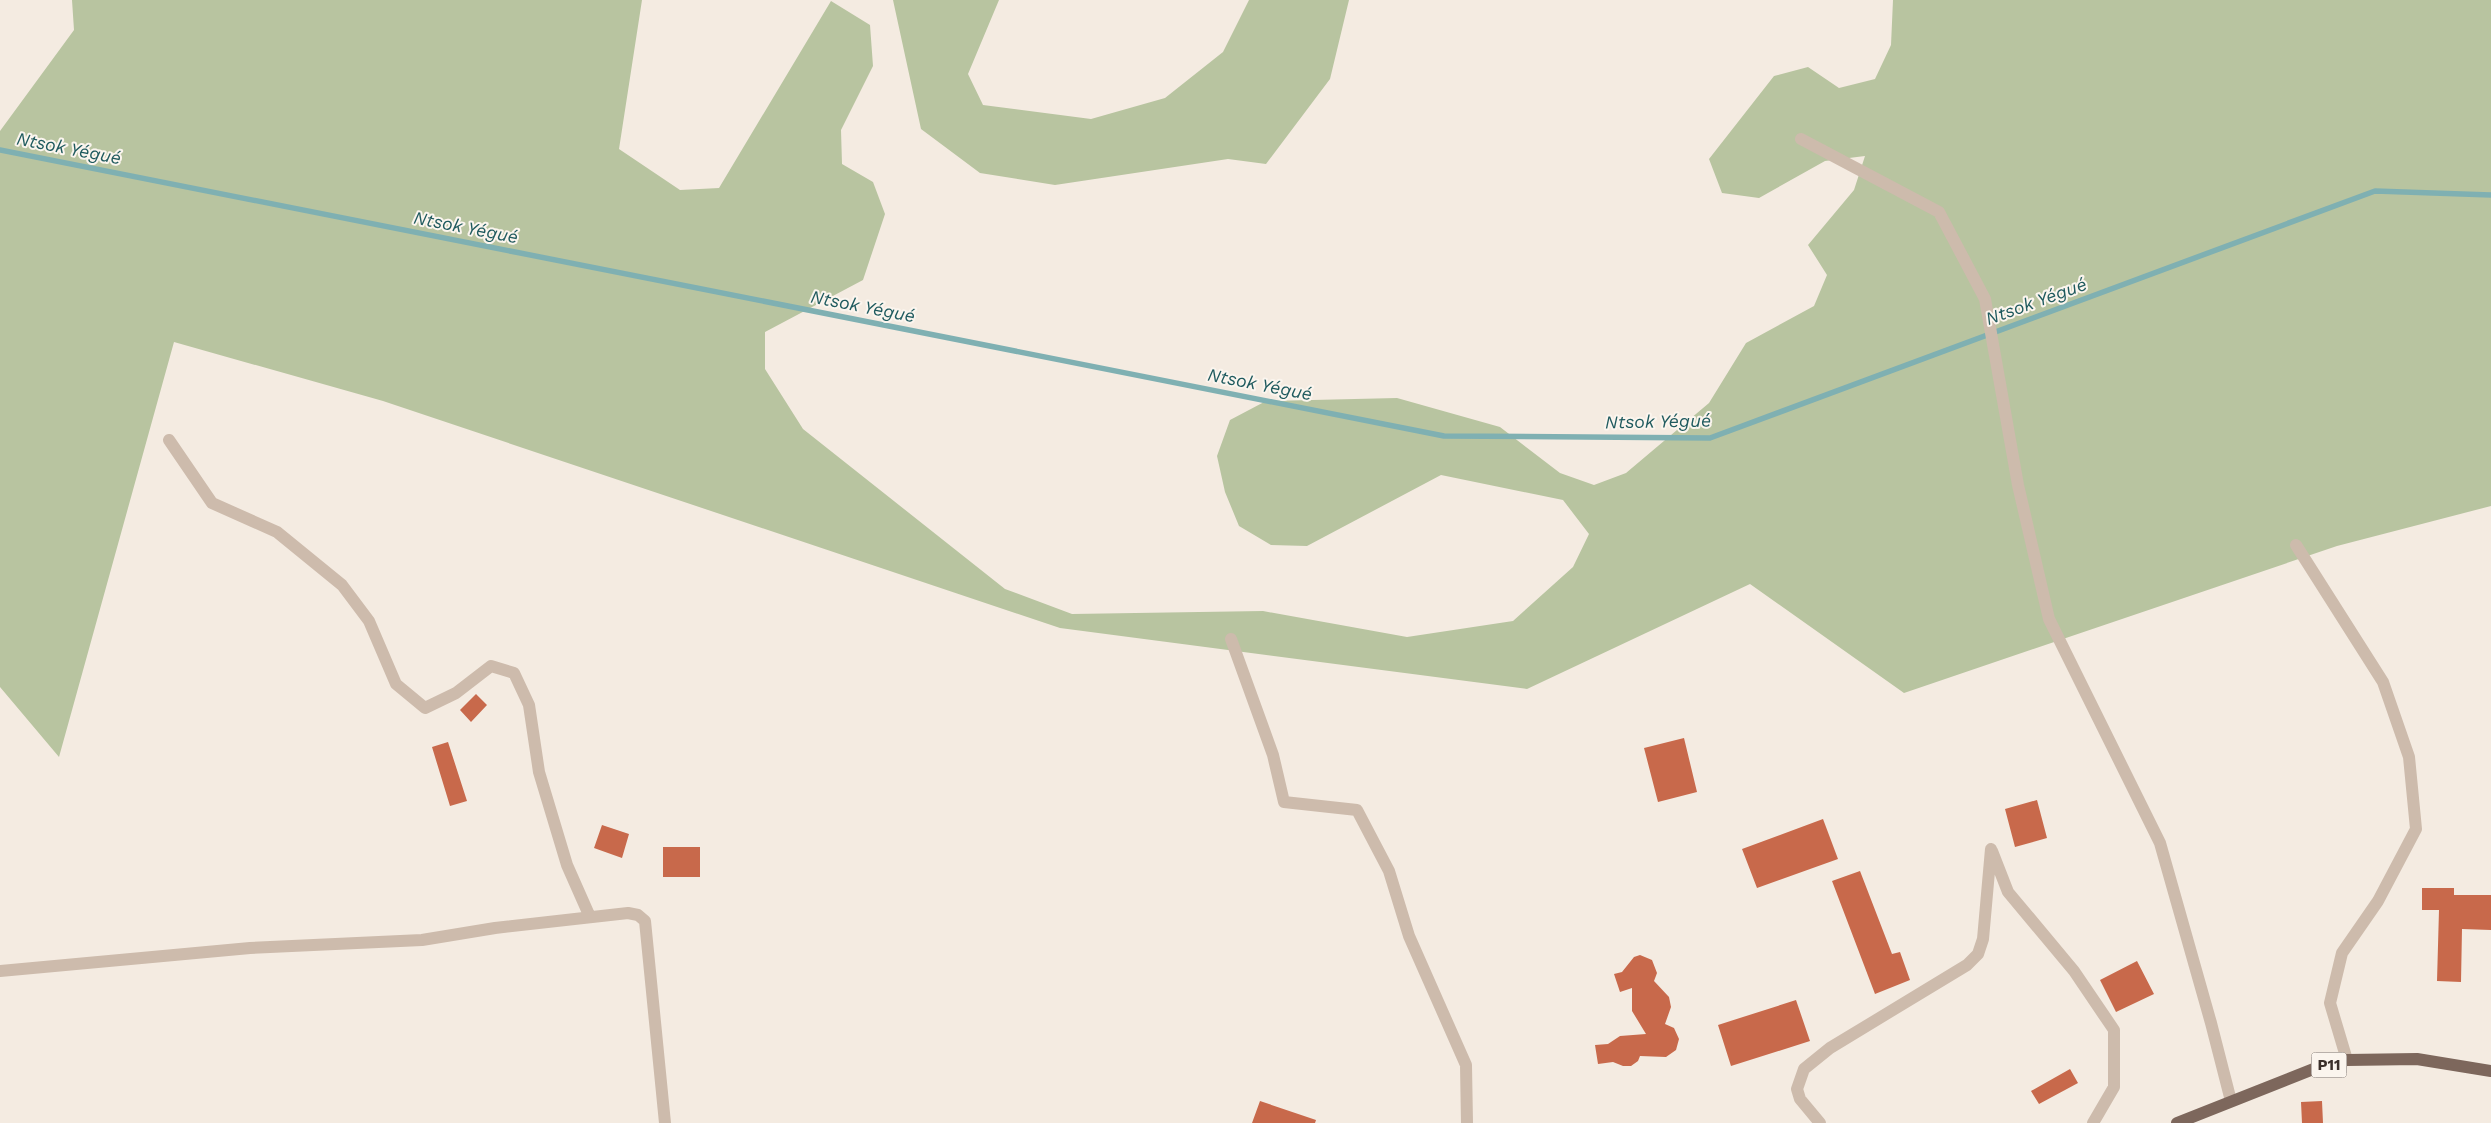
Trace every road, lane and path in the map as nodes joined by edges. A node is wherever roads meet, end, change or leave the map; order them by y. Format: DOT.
graph roads {
  1 [pos="1801,139"];
  2 [pos="169,440"];
  3 [pos="2296,545"];
  4 [pos="1231,639"];
  5 [pos="590,918"];
  6 [pos="0,971"];
  7 [pos="2347,1060"];
  8 [pos="2491,1072"];
  9 [pos="2231,1100"];
  10 [pos="2204,1111"];
  11 [pos="665,1123"];
  12 [pos="1467,1123"];
  13 [pos="1820,1123"];
  14 [pos="2093,1123"];
  15 [pos="2176,1123"];
  16 [pos="2197,1123"];
  1 -- 9 [label="street"];
  2 -- 5 [label="street"];
  3 -- 7 [label="street"];
  4 -- 12 [label="street"];
  5 -- 6 [label="street"];
  5 -- 11 [label="street"];
  7 -- 8 [label="main road, P11"];
  7 -- 9 [label="main road, P11"];
  9 -- 10 [label="main road, P11"];
  10 -- 15 [label="main road, P11"];
  10 -- 16 [label="street"];
  13 -- 14 [label="street"];
}
